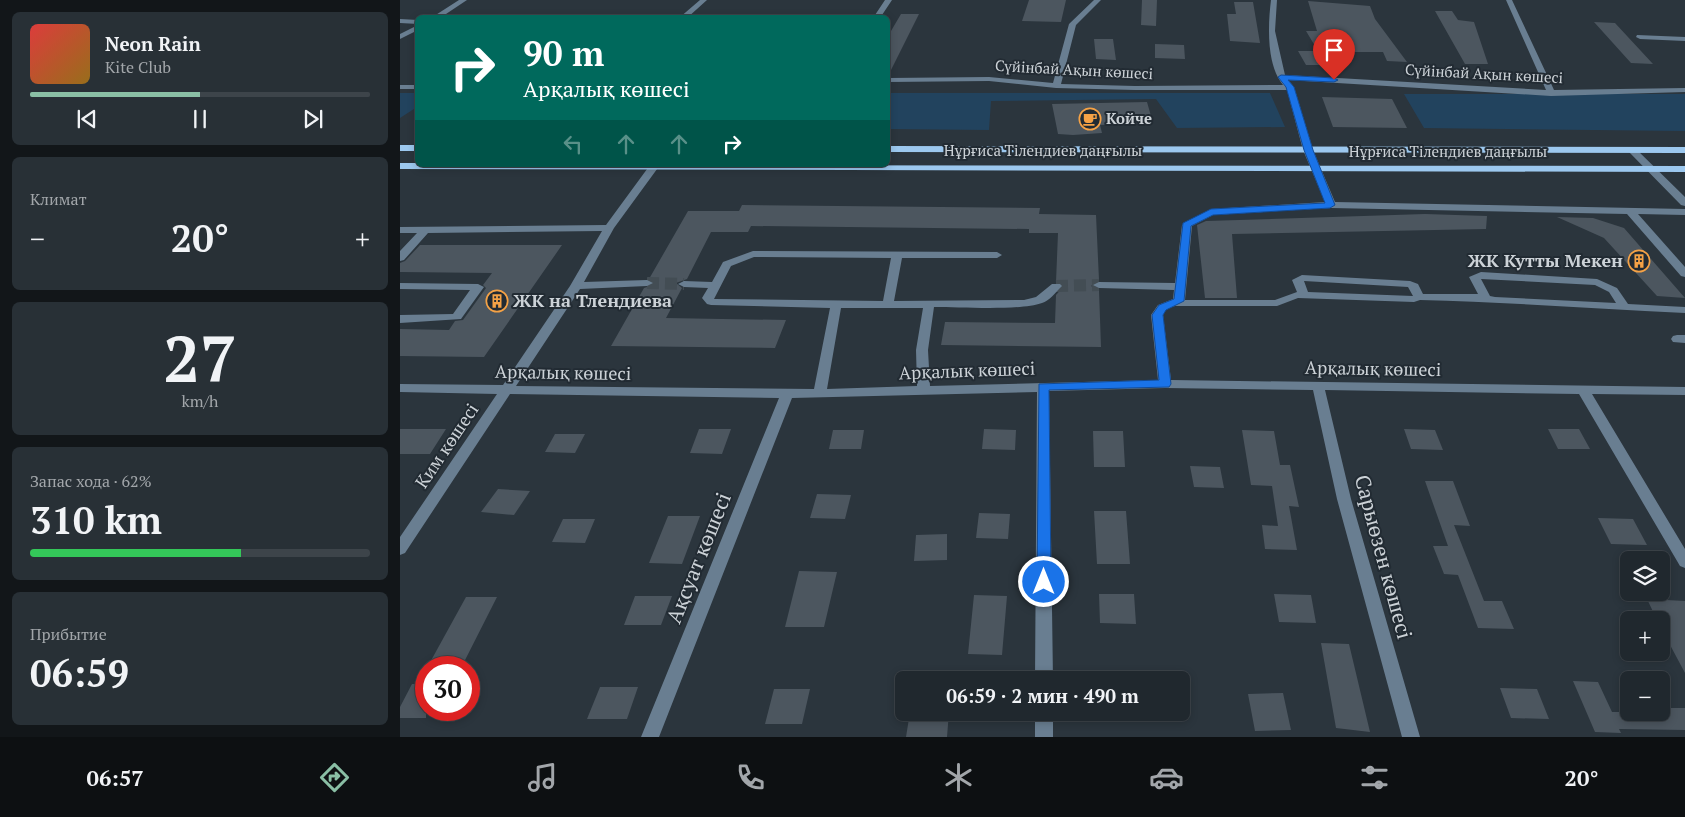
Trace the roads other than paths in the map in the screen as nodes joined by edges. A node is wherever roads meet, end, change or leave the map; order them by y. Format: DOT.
graph roads {
  1 [pos="464,0"];
  2 [pos="704,0"];
  3 [pos="889,0"];
  4 [pos="1098,0"];
  5 [pos="1274,0"];
  6 [pos="1509,0"];
  7 [pos="439,15"];
  8 [pos="686,15"];
  9 [pos="878,15"];
  10 [pos="400,21"];
  11 [pos="415,22"];
  12 [pos="415,29"];
  13 [pos="400,37"];
  14 [pos="1640,37"];
  15 [pos="1685,39"];
  16 [pos="1281,77"];
  17 [pos="890,80"];
  18 [pos="1056,86"];
  19 [pos="400,87"];
  20 [pos="415,87"];
  21 [pos="1290,87"];
  22 [pos="1685,90"];
  23 [pos="1551,92"];
  24 [pos="400,148"];
  25 [pos="415,148"];
  26 [pos="890,149"];
  27 [pos="1308,150"];
  28 [pos="1632,150"];
  29 [pos="1685,150"];
  30 [pos="890,165"];
  31 [pos="400,166"];
  32 [pos="415,166"];
  33 [pos="1315,166"];
  34 [pos="654,167"];
  35 [pos="1650,168"];
  36 [pos="1685,169"];
  37 [pos="1685,203"];
  38 [pos="1330,205"];
  39 [pos="1629,210"];
  40 [pos="1685,212"];
  41 [pos="609,228"];
  42 [pos="400,230"];
  43 [pos="425,230"];
  44 [pos="897,255"];
  45 [pos="996,255"];
  46 [pos="400,258"];
  47 [pos="1685,274"];
  48 [pos="647,283"];
  49 [pos="684,284"];
  50 [pos="715,285"];
  51 [pos="1099,285"];
  52 [pos="400,286"];
  53 [pos="576,286"];
  54 [pos="1056,286"];
  55 [pos="1181,286"];
  56 [pos="1304,295"];
  57 [pos="1419,297"];
  58 [pos="1486,298"];
  59 [pos="1176,303"];
  60 [pos="888,304"];
  61 [pos="930,304"];
  62 [pos="836,305"];
  63 [pos="1625,308"];
  64 [pos="1685,310"];
  65 [pos="400,319"];
  66 [pos="1165,384"];
  67 [pos="1043,386"];
  68 [pos="1318,386"];
  69 [pos="400,388"];
  70 [pos="509,389"];
  71 [pos="924,390"];
  72 [pos="1583,390"];
  73 [pos="1685,391"];
  74 [pos="820,393"];
  75 [pos="787,394"];
  76 [pos="400,549"];
  77 [pos="1685,562"];
  78 [pos="1044,671"];
  79 [pos="1044,721"];
  80 [pos="650,737"];
  81 [pos="1044,737"];
  82 [pos="1411,737"];
  1 -- 7 [label="street"];
  2 -- 8 [label="street"];
  3 -- 9 [label="street"];
  4 -- 18 [label="street"];
  5 -- 16 [label="street"];
  6 -- 23 [label="street"];
  10 -- 11 [label="street"];
  12 -- 13 [label="street"];
  14 -- 15 [label="street"];
  16 -- 21 [label="street"];
  16 -- 23 [label="street, Сүйінбай Ақын көшесі"];
  17 -- 18 [label="street, Сүйінбай Ақын көшесі"];
  18 -- 21 [label="street, Сүйінбай Ақын көшесі"];
  19 -- 20 [label="street"];
  21 -- 27 [label="street"];
  22 -- 23 [label="street, Сүйінбай Ақын көшесі"];
  24 -- 25 [label="main road"];
  26 -- 27 [label="main road, Нұрғиса Тілендиев даңғылы"];
  27 -- 28 [label="main road, Нұрғиса Тілендиев даңғылы"];
  27 -- 33 [label="street"];
  28 -- 29 [label="main road, Нұрғиса Тілендиев даңғылы"];
  28 -- 35 [label="street"];
  30 -- 33 [label="main road, Нұрғиса Тілендиев даңғылы"];
  31 -- 32 [label="main road, Нұрғиса Тілендиев даңғылы"];
  33 -- 35 [label="main road, Нұрғиса Тілендиев даңғылы"];
  33 -- 38 [label="street"];
  34 -- 41 [label="street, Ким көшесі"];
  35 -- 36 [label="main road, Нұрғиса Тілендиев даңғылы"];
  35 -- 37 [label="street"];
  38 -- 39 [label="street"];
  38 -- 55 [label="street"];
  39 -- 40 [label="street"];
  39 -- 47 [label="street"];
  41 -- 43 [label="street"];
  41 -- 53 [label="street, Ким көшесі"];
  42 -- 43 [label="street"];
  43 -- 46 [label="street"];
  44 -- 45 [label="street"];
  44 -- 50 [label="street"];
  44 -- 60 [label="street"];
  48 -- 53 [label="street"];
  49 -- 50 [label="street"];
  50 -- 62 [label="street"];
  51 -- 55 [label="street"];
  52 -- 65 [label="street"];
  53 -- 70 [label="street, Ким көшесі"];
  54 -- 61 [label="street"];
  55 -- 59 [label="street"];
  56 -- 57 [label="street"];
  56 -- 57 [label="street"];
  56 -- 59 [label="street"];
  57 -- 58 [label="street"];
  58 -- 63 [label="street"];
  58 -- 63 [label="street"];
  59 -- 66 [label="street"];
  60 -- 61 [label="street"];
  60 -- 62 [label="street"];
  61 -- 71 [label="street"];
  62 -- 74 [label="street"];
  63 -- 64 [label="street"];
  66 -- 67 [label="street, Арқалық көшесі"];
  66 -- 68 [label="street, Арқалық көшесі"];
  67 -- 71 [label="street, Арқалық көшесі"];
  67 -- 78 [label="street"];
  68 -- 72 [label="street, Арқалық көшесі"];
  68 -- 82 [label="street, Сарыөзен көшесі"];
  69 -- 70 [label="street, Арқалық көшесі"];
  70 -- 75 [label="street, Арқалық көшесі"];
  70 -- 76 [label="street, Ким көшесі"];
  71 -- 74 [label="street, Арқалық көшесі"];
  72 -- 73 [label="street, Арқалық көшесі"];
  72 -- 77 [label="street"];
  74 -- 75 [label="street, Арқалық көшесі"];
  75 -- 80 [label="street, Ақсуат көшесі"];
  79 -- 81 [label="street"];
}
